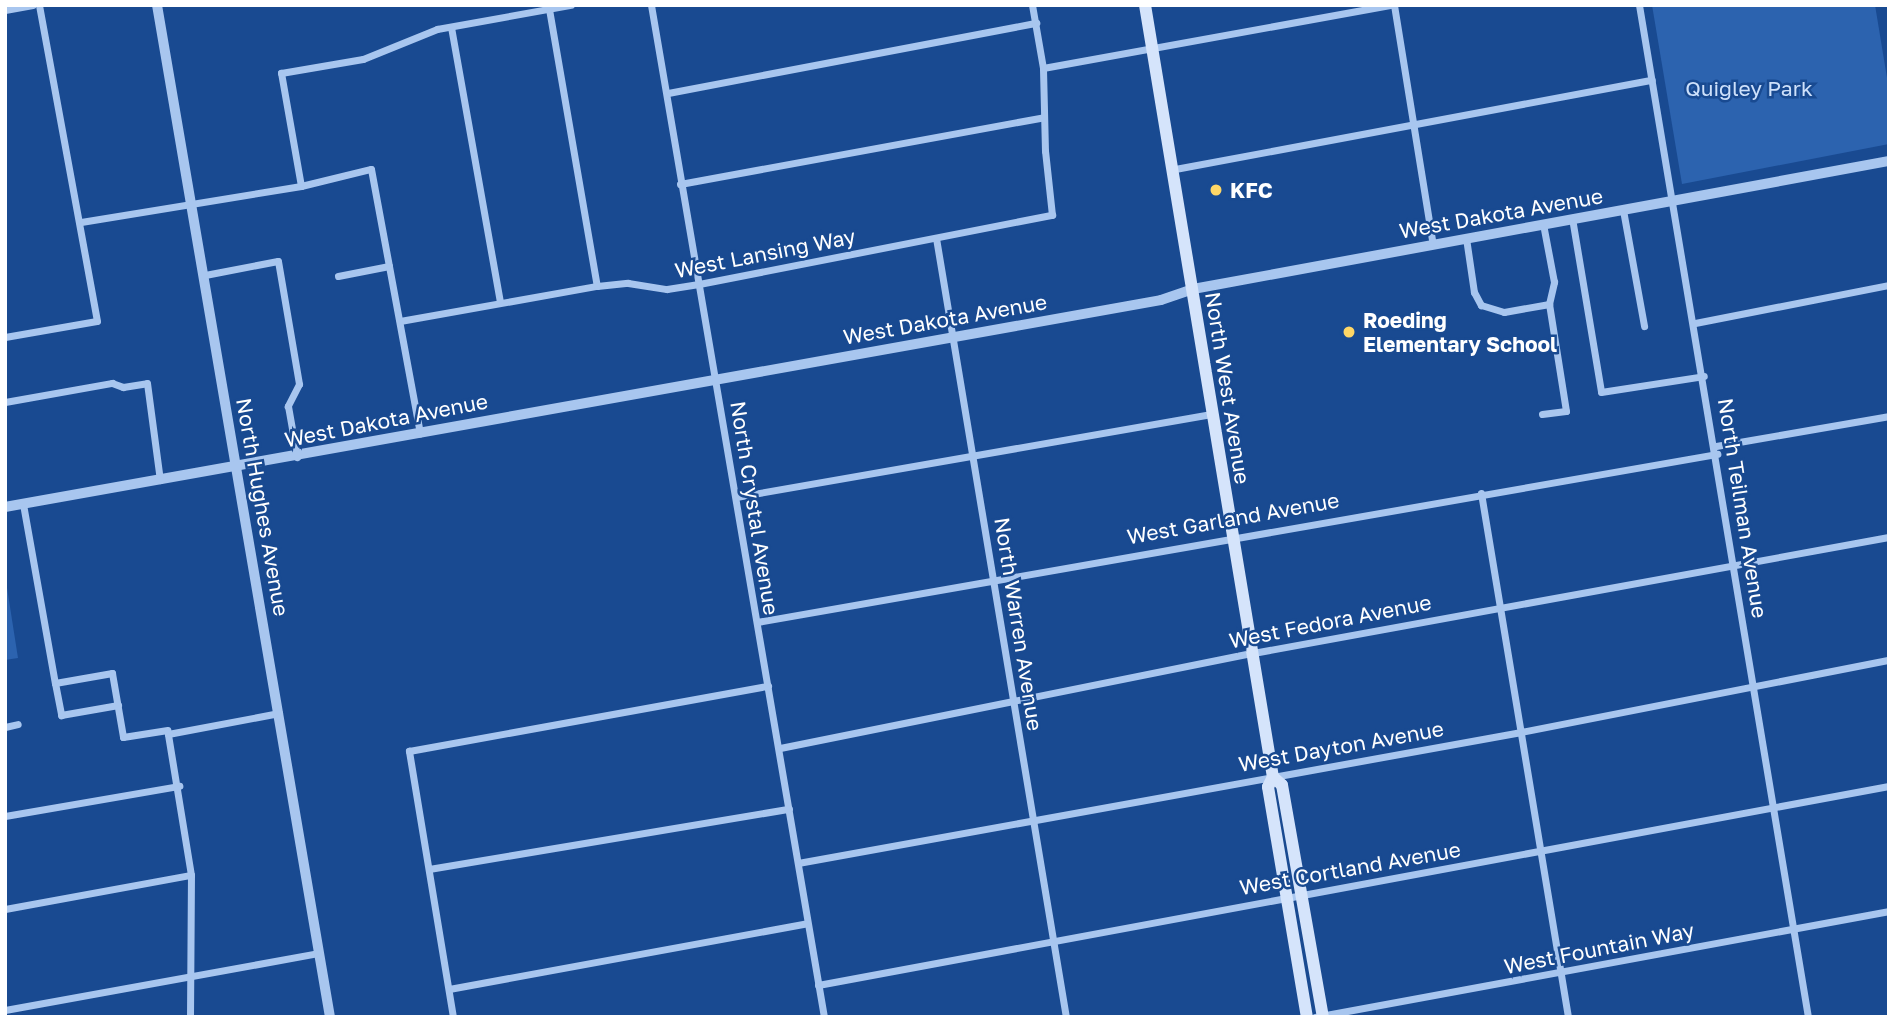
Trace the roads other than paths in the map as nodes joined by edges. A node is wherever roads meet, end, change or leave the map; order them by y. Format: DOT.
graph roads {
  1 [pos="33,5"];
  2 [pos="39,5"];
  3 [pos="157,5"];
  4 [pos="571,5"];
  5 [pos="651,5"];
  6 [pos="1032,5"];
  7 [pos="1145,5"];
  8 [pos="1392,5"];
  9 [pos="1640,5"];
  10 [pos="549,9"];
  11 [pos="5,10"];
  12 [pos="1036,23"];
  13 [pos="451,27"];
  14 [pos="1152,47"];
  15 [pos="1043,68"];
  16 [pos="1652,80"];
  17 [pos="668,93"];
  18 [pos="1044,117"];
  19 [pos="1412,124"];
  20 [pos="1889,161"];
  21 [pos="1175,169"];
  22 [pos="680,184"];
  23 [pos="301,186"];
  24 [pos="1672,201"];
  25 [pos="192,203"];
  26 [pos="1623,210"];
  27 [pos="1573,218"];
  28 [pos="81,222"];
  29 [pos="1543,224"];
  30 [pos="936,238"];
  31 [pos="1466,238"];
  32 [pos="1433,245"];
  33 [pos="390,266"];
  34 [pos="205,275"];
  35 [pos="338,276"];
  36 [pos="699,284"];
  37 [pos="1889,285"];
  38 [pos="597,286"];
  39 [pos="1193,289"];
  40 [pos="500,302"];
  41 [pos="1549,304"];
  42 [pos="400,321"];
  43 [pos="1695,323"];
  44 [pos="1644,326"];
  45 [pos="5,337"];
  46 [pos="955,337"];
  47 [pos="1704,376"];
  48 [pos="716,379"];
  49 [pos="5,402"];
  50 [pos="1213,414"];
  51 [pos="1542,414"];
  52 [pos="1889,416"];
  53 [pos="420,433"];
  54 [pos="1716,450"];
  55 [pos="297,458"];
  56 [pos="976,459"];
  57 [pos="236,467"];
  58 [pos="160,481"];
  59 [pos="1480,493"];
  60 [pos="736,497"];
  61 [pos="23,504"];
  62 [pos="5,507"];
  63 [pos="1233,535"];
  64 [pos="1889,537"];
  65 [pos="1733,564"];
  66 [pos="993,579"];
  67 [pos="1501,607"];
  68 [pos="757,622"];
  69 [pos="1253,653"];
  70 [pos="1889,660"];
  71 [pos="55,682"];
  72 [pos="1754,685"];
  73 [pos="768,686"];
  74 [pos="1013,700"];
  75 [pos="118,705"];
  76 [pos="279,713"];
  77 [pos="18,724"];
  78 [pos="5,727"];
  79 [pos="168,732"];
  80 [pos="1521,732"];
  81 [pos="780,748"];
  82 [pos="1273,777"];
  83 [pos="179,786"];
  84 [pos="1889,786"];
  85 [pos="1774,807"];
  86 [pos="789,809"];
  87 [pos="5,816"];
  88 [pos="1034,818"];
  89 [pos="1539,851"];
  90 [pos="798,863"];
  91 [pos="429,869"];
  92 [pos="191,875"];
  93 [pos="1294,896"];
  94 [pos="5,909"];
  95 [pos="1889,911"];
  96 [pos="807,923"];
  97 [pos="1796,929"];
  98 [pos="1053,940"];
  99 [pos="318,953"];
  100 [pos="1560,972"];
  101 [pos="192,977"];
  102 [pos="818,985"];
  103 [pos="449,989"];
  104 [pos="5,1010"];
  105 [pos="1320,1016"];
  106 [pos="190,1017"];
  107 [pos="330,1017"];
  108 [pos="453,1017"];
  109 [pos="824,1017"];
  110 [pos="1066,1017"];
  111 [pos="1307,1017"];
  112 [pos="1568,1017"];
  113 [pos="1808,1017"];
  1 -- 11 [label="street"];
  2 -- 28 [label="street"];
  3 -- 25 [label="street, North Hughes Avenue"];
  4 -- 10 [label="street"];
  5 -- 17 [label="street, North Crystal Avenue"];
  6 -- 12 [label="street"];
  7 -- 14 [label="main road, North West Avenue"];
  8 -- 14 [label="street"];
  8 -- 19 [label="street"];
  9 -- 16 [label="street, North Teilman Avenue"];
  10 -- 13 [label="street"];
  10 -- 38 [label="street"];
  12 -- 15 [label="street"];
  12 -- 17 [label="street"];
  13 -- 23 [label="street"];
  13 -- 40 [label="street"];
  14 -- 15 [label="street"];
  14 -- 21 [label="main road, North West Avenue"];
  15 -- 18 [label="street"];
  16 -- 19 [label="street"];
  16 -- 24 [label="street, North Teilman Avenue"];
  17 -- 22 [label="street, North Crystal Avenue"];
  18 -- 22 [label="street"];
  18 -- 30 [label="street, West Lansing Way"];
  19 -- 21 [label="street"];
  19 -- 32 [label="street"];
  20 -- 24 [label="street, West Dakota Avenue"];
  21 -- 39 [label="main road, North West Avenue"];
  22 -- 36 [label="street, North Crystal Avenue"];
  23 -- 25 [label="street"];
  23 -- 33 [label="street"];
  24 -- 26 [label="street, West Dakota Avenue"];
  24 -- 43 [label="street, North Teilman Avenue"];
  25 -- 28 [label="street"];
  25 -- 34 [label="street, North Hughes Avenue"];
  26 -- 27 [label="street, West Dakota Avenue"];
  26 -- 44 [label="street"];
  27 -- 29 [label="street, West Dakota Avenue"];
  27 -- 47 [label="street"];
  28 -- 45 [label="street"];
  29 -- 31 [label="street, West Dakota Avenue"];
  29 -- 41 [label="street"];
  30 -- 36 [label="street, West Lansing Way"];
  30 -- 46 [label="street, North Warren Avenue"];
  31 -- 32 [label="street, West Dakota Avenue"];
  31 -- 41 [label="street"];
  32 -- 39 [label="street, West Dakota Avenue"];
  33 -- 35 [label="street"];
  33 -- 42 [label="street"];
  34 -- 55 [label="street"];
  34 -- 57 [label="street, North Hughes Avenue"];
  36 -- 38 [label="street, West Lansing Way"];
  36 -- 48 [label="street, North Crystal Avenue"];
  37 -- 43 [label="street"];
  38 -- 40 [label="street, West Lansing Way"];
  39 -- 46 [label="street, West Dakota Avenue"];
  39 -- 50 [label="main road, North West Avenue"];
  40 -- 42 [label="street, West Lansing Way"];
  41 -- 51 [label="street"];
  42 -- 53 [label="street"];
  43 -- 47 [label="street, North Teilman Avenue"];
  46 -- 48 [label="street, West Dakota Avenue"];
  46 -- 56 [label="street, North Warren Avenue"];
  47 -- 54 [label="street, North Teilman Avenue"];
  48 -- 53 [label="street, West Dakota Avenue"];
  48 -- 60 [label="street, North Crystal Avenue"];
  49 -- 58 [label="street"];
  50 -- 56 [label="street"];
  50 -- 63 [label="main road, North West Avenue"];
  52 -- 54 [label="street, West Garland Avenue"];
  53 -- 55 [label="street, West Dakota Avenue"];
  54 -- 59 [label="street, West Garland Avenue"];
  54 -- 65 [label="street, North Teilman Avenue"];
  55 -- 57 [label="street, West Dakota Avenue"];
  56 -- 60 [label="street"];
  56 -- 66 [label="street, North Warren Avenue"];
  57 -- 58 [label="street, West Dakota Avenue"];
  57 -- 76 [label="street, North Hughes Avenue"];
  58 -- 61 [label="street, West Dakota Avenue"];
  59 -- 63 [label="street, West Garland Avenue"];
  59 -- 67 [label="street"];
  60 -- 68 [label="street, North Crystal Avenue"];
  61 -- 62 [label="street, West Dakota Avenue"];
  61 -- 71 [label="street"];
  63 -- 66 [label="street, West Garland Avenue"];
  63 -- 69 [label="main road, North West Avenue"];
  64 -- 65 [label="street, West Fedora Avenue"];
  65 -- 67 [label="street, West Fedora Avenue"];
  65 -- 72 [label="street, North Teilman Avenue"];
  66 -- 68 [label="street, West Garland Avenue"];
  66 -- 74 [label="street, North Warren Avenue"];
  67 -- 69 [label="street, West Fedora Avenue"];
  67 -- 80 [label="street"];
  68 -- 73 [label="street, North Crystal Avenue"];
  69 -- 74 [label="street, West Fedora Avenue"];
  69 -- 82 [label="main road, North West Avenue"];
  70 -- 72 [label="street, West Dayton Avenue"];
  71 -- 75 [label="street"];
  71 -- 75 [label="street"];
  72 -- 80 [label="street, West Dayton Avenue"];
  72 -- 85 [label="street, North Teilman Avenue"];
  73 -- 81 [label="street, North Crystal Avenue"];
  73 -- 91 [label="street"];
  74 -- 81 [label="street, West Fedora Avenue"];
  74 -- 88 [label="street, North Warren Avenue"];
  75 -- 79 [label="street"];
  76 -- 79 [label="street"];
  76 -- 99 [label="street, North Hughes Avenue"];
  77 -- 78 [label="street"];
  79 -- 83 [label="street"];
  80 -- 82 [label="street, West Dayton Avenue"];
  80 -- 89 [label="street"];
  81 -- 86 [label="street, North Crystal Avenue"];
  82 -- 88 [label="street, West Dayton Avenue"];
  82 -- 93 [label="main road, North West Avenue"];
  83 -- 87 [label="street"];
  83 -- 92 [label="street"];
  84 -- 85 [label="street, West Cortland Avenue"];
  85 -- 89 [label="street, West Cortland Avenue"];
  85 -- 97 [label="street, North Teilman Avenue"];
  86 -- 90 [label="street, North Crystal Avenue"];
  86 -- 91 [label="street"];
  88 -- 90 [label="street, West Dayton Avenue"];
  88 -- 98 [label="street, North Warren Avenue"];
  89 -- 93 [label="street, West Cortland Avenue"];
  89 -- 100 [label="street"];
  90 -- 96 [label="street, North Crystal Avenue"];
  91 -- 103 [label="street"];
  92 -- 94 [label="street"];
  92 -- 101 [label="street"];
  93 -- 98 [label="street, West Cortland Avenue"];
  93 -- 105 [label="main road, North West Avenue"];
  93 -- 111 [label="main road, North West Avenue"];
  95 -- 97 [label="street, West Fountain Way"];
  96 -- 102 [label="street, North Crystal Avenue"];
  96 -- 103 [label="street"];
  97 -- 100 [label="street, West Fountain Way"];
  97 -- 113 [label="street, North Teilman Avenue"];
  98 -- 102 [label="street, West Cortland Avenue"];
  98 -- 110 [label="street, North Warren Avenue"];
  99 -- 101 [label="street"];
  99 -- 107 [label="street, North Hughes Avenue"];
  100 -- 105 [label="street, West Fountain Way"];
  100 -- 112 [label="street"];
  101 -- 104 [label="street"];
  101 -- 106 [label="street"];
  102 -- 109 [label="street, North Crystal Avenue"];
  103 -- 108 [label="street"];
}
